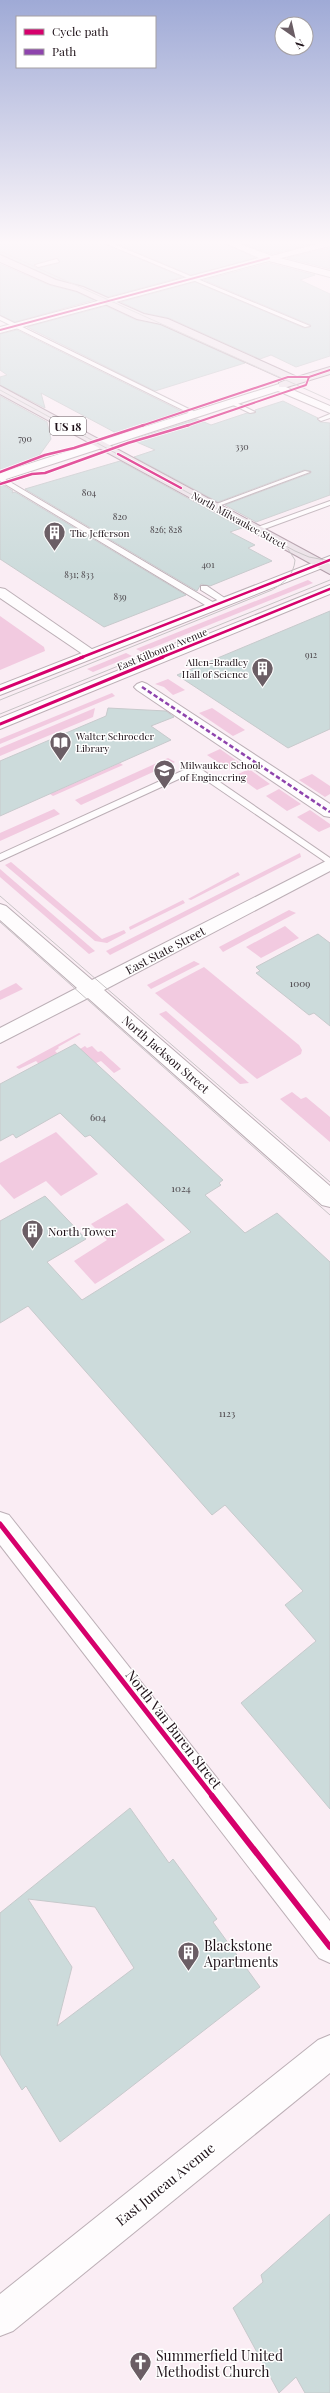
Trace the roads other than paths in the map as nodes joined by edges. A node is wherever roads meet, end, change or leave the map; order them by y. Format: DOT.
graph roads {
  1 [pos="74,354"];
  2 [pos="236,354"];
  3 [pos="330,370"];
  4 [pos="258,377"];
  5 [pos="297,381"];
  6 [pos="279,387"];
  7 [pos="0,389"];
  8 [pos="319,391"];
  9 [pos="231,402"];
  10 [pos="330,410"];
  11 [pos="252,412"];
  12 [pos="195,414"];
  13 [pos="330,416"];
  14 [pos="321,419"];
  15 [pos="101,444"];
  16 [pos="307,472"];
  17 [pos="0,478"];
  18 [pos="330,503"];
  19 [pos="214,506"];
  20 [pos="256,529"];
  21 [pos="326,565"];
  22 [pos="204,588"];
  23 [pos="330,589"];
  24 [pos="0,592"];
  25 [pos="219,603"];
  26 [pos="92,654"];
  27 [pos="142,687"];
  28 [pos="0,690"];
  29 [pos="0,724"];
  30 [pos="330,812"];
  31 [pos="0,858"];
  32 [pos="330,863"];
  33 [pos="0,910"];
  34 [pos="91,988"];
  35 [pos="0,1036"];
  36 [pos="330,1199"];
  37 [pos="0,1524"];
  38 [pos="330,1947"];
  39 [pos="330,2052"];
  40 [pos="0,2318"];
  1 -- 12 [label="lane"];
  2 -- 5 [label="main road"];
  3 -- 5 [label="main road"];
  4 -- 6 [label="main road"];
  5 -- 6 [label="main road"];
  5 -- 8 [label="street"];
  6 -- 9 [label="street"];
  6 -- 10 [label="street"];
  7 -- 15 [label="main road, North Milwaukee Street / US 18"];
  9 -- 11 [label="lane"];
  9 -- 12 [label="street"];
  12 -- 15 [label="street"];
  13 -- 14 [label="lane"];
  15 -- 17 [label="street"];
  15 -- 19 [label="main road, North Milwaukee Street / US 18"];
  16 -- 19 [label="lane"];
  17 -- 25 [label="lane"];
  18 -- 20 [label="lane"];
  19 -- 20 [label="main road, North Milwaukee Street / US 18"];
  20 -- 21 [label="main road, North Milwaukee Street / US 18"];
  21 -- 25 [label="street, East Kilbourn Avenue"];
  22 -- 25 [label="lane"];
  23 -- 29 [label="street, East Kilbourn Avenue"];
  24 -- 26 [label="street"];
  25 -- 26 [label="street, East Kilbourn Avenue"];
  26 -- 28 [label="street, East Kilbourn Avenue"];
  27 -- 30 [label="street"];
  31 -- 32 [label="lane"];
  32 -- 34 [label="street, East State Street"];
  33 -- 34 [label="street, North Jackson Street"];
  34 -- 35 [label="street, East State Street"];
  34 -- 36 [label="street, North Jackson Street"];
  37 -- 38 [label="street, North Van Buren Street"];
  39 -- 40 [label="street, East Juneau Avenue"];
}
